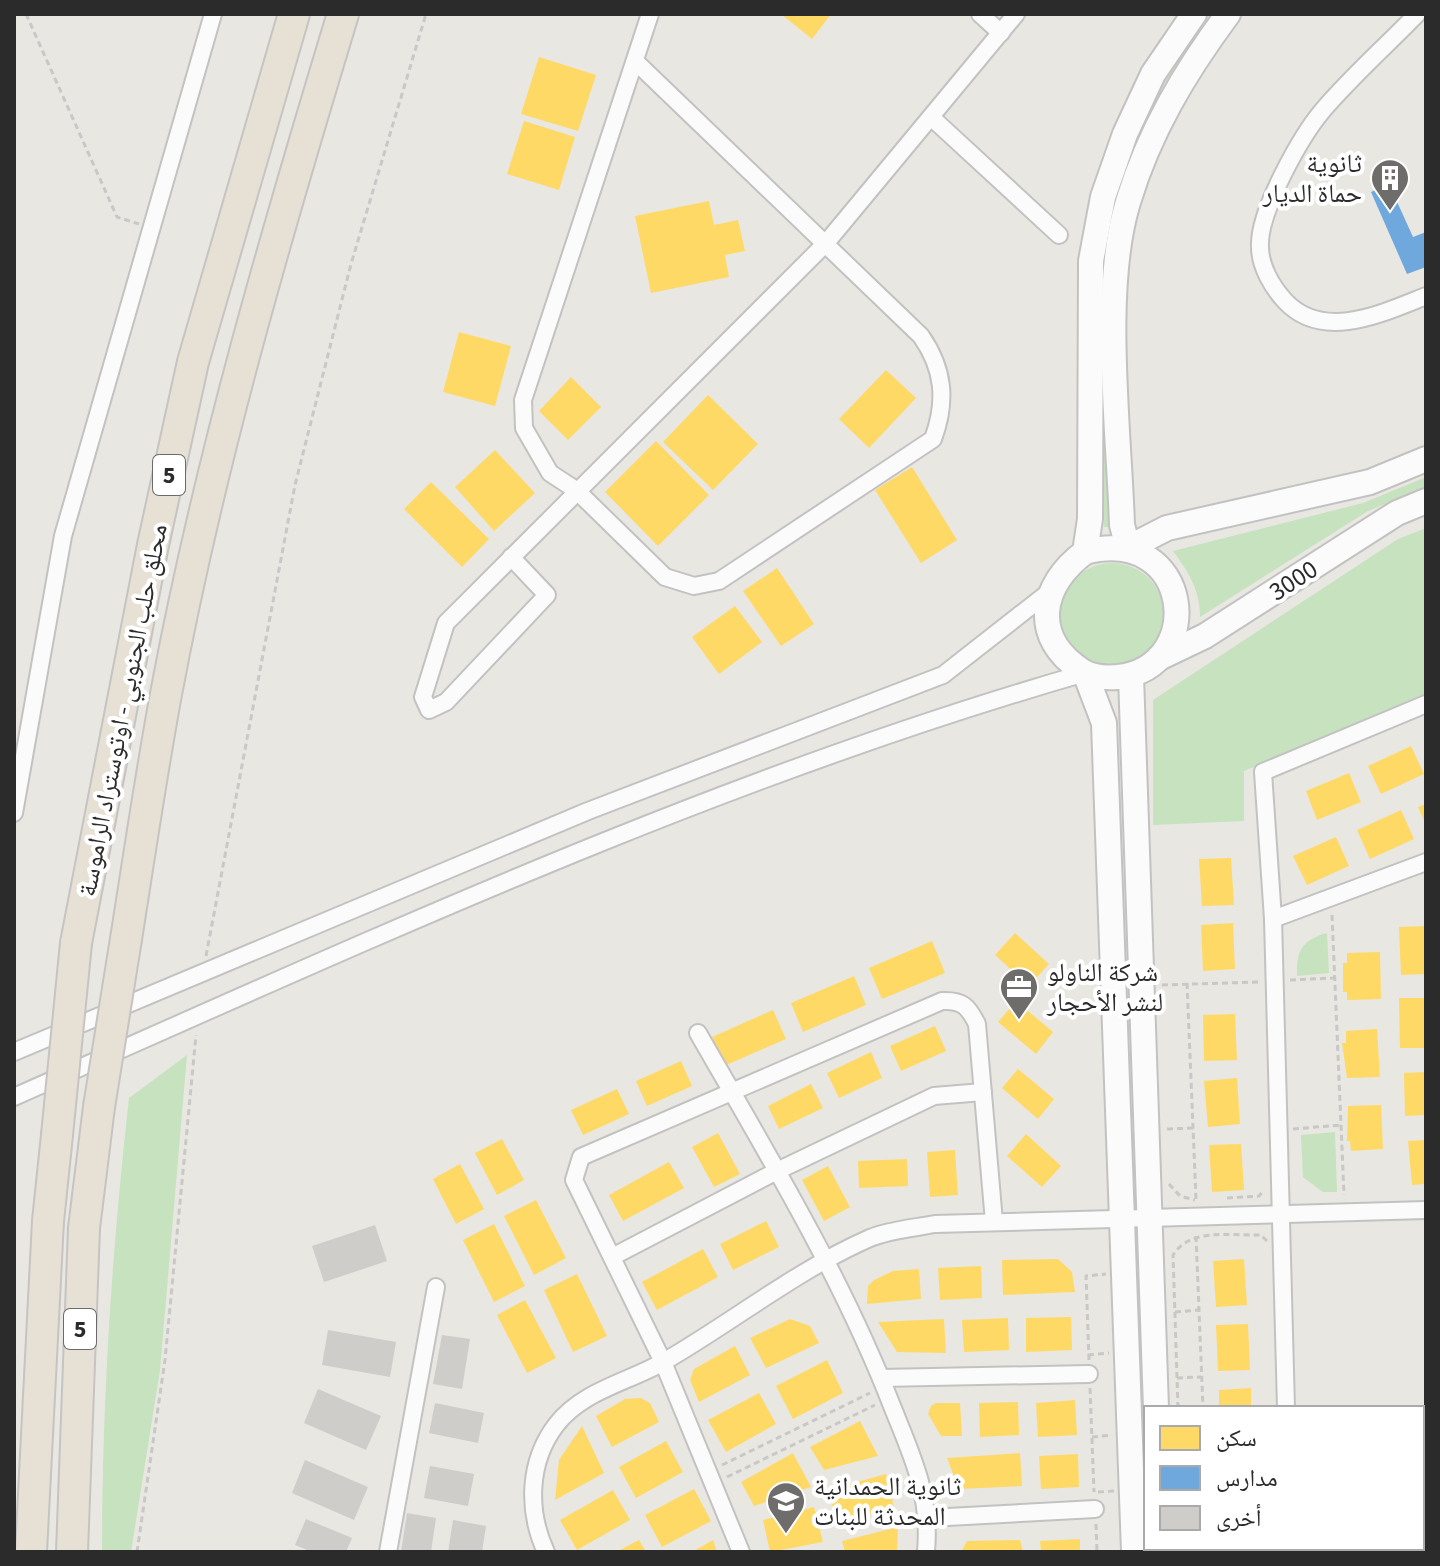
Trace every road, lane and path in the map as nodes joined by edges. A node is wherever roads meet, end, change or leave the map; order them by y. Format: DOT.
graph roads {
  1 [pos="26,14"];
  2 [pos="213,14"];
  3 [pos="294,14"];
  4 [pos="343,14"];
  5 [pos="426,14"];
  6 [pos="650,14"];
  7 [pos="980,14"];
  8 [pos="1016,14"];
  9 [pos="1194,14"];
  10 [pos="1228,14"];
  11 [pos="1417,14"];
  12 [pos="1001,33"];
  13 [pos="636,62"];
  14 [pos="931,117"];
  15 [pos="150,228"];
  16 [pos="1059,235"];
  17 [pos="826,243"];
  18 [pos="1426,296"];
  19 [pos="1426,459"];
  20 [pos="576,490"];
  21 [pos="1426,501"];
  22 [pos="1128,548"];
  23 [pos="1085,552"];
  24 [pos="511,557"];
  25 [pos="1049,592"];
  26 [pos="1159,658"];
  27 [pos="1085,673"];
  28 [pos="1131,676"];
  29 [pos="1426,704"];
  30 [pos="14,813"];
  31 [pos="1426,862"];
  32 [pos="1331,898"];
  33 [pos="1273,919"];
  34 [pos="202,974"];
  35 [pos="1335,978"];
  36 [pos="1274,981"];
  37 [pos="1187,983"];
  38 [pos="1163,999"];
  39 [pos="198,1016"];
  40 [pos="698,1033"];
  41 [pos="14,1052"];
  42 [pos="731,1090"];
  43 [pos="983,1092"];
  44 [pos="14,1097"];
  45 [pos="1341,1125"];
  46 [pos="1193,1128"];
  47 [pos="1277,1131"];
  48 [pos="1168,1143"];
  49 [pos="777,1171"];
  50 [pos="1169,1171"];
  51 [pos="1269,1185"];
  52 [pos="1212,1199"];
  53 [pos="1426,1210"];
  54 [pos="1345,1211"];
  55 [pos="1279,1212"];
  56 [pos="1149,1219"];
  57 [pos="1122,1220"];
  58 [pos="994,1222"];
  59 [pos="1196,1236"];
  60 [pos="1270,1245"];
  61 [pos="612,1257"];
  62 [pos="828,1260"];
  63 [pos="1086,1276"];
  64 [pos="436,1287"];
  65 [pos="1199,1310"];
  66 [pos="1175,1312"];
  67 [pos="1119,1353"];
  68 [pos="1088,1355"];
  69 [pos="663,1362"];
  70 [pos="1089,1374"];
  71 [pos="1201,1377"];
  72 [pos="1177,1378"];
  73 [pos="885,1387"];
  74 [pos="1156,1406"];
  75 [pos="1178,1406"];
  76 [pos="1203,1406"];
  77 [pos="1286,1406"];
  78 [pos="791,1432"];
  79 [pos="1122,1435"];
  80 [pos="1092,1437"];
  81 [pos="797,1443"];
  82 [pos="712,1477"];
  83 [pos="1124,1490"];
  84 [pos="1094,1501"];
  85 [pos="929,1518"];
  86 [pos="1110,1524"];
  87 [pos="31,1552"];
  88 [pos="72,1552"];
  89 [pos="137,1552"];
  90 [pos="388,1552"];
  91 [pos="546,1552"];
  92 [pos="741,1552"];
  93 [pos="926,1552"];
  94 [pos="1097,1552"];
  95 [pos="1134,1552"];
  1 -- 15 [label="path"];
  2 -- 15 [label="street"];
  3 -- 87 [label="highway, محلق حلب الجنوبي - اوتوستراد الراموسة / 5, bridge"];
  4 -- 88 [label="highway, محلق حلب الجنوبي - اوتوستراد الراموسة / 5, bridge"];
  5 -- 34 [label="path"];
  6 -- 13 [label="street"];
  7 -- 12 [label="street"];
  8 -- 12 [label="street"];
  9 -- 23 [label="street"];
  10 -- 22 [label="street"];
  11 -- 18 [label="street"];
  12 -- 14 [label="street"];
  13 -- 17 [label="street"];
  13 -- 20 [label="street"];
  14 -- 16 [label="street"];
  14 -- 17 [label="street"];
  15 -- 30 [label="street"];
  17 -- 20 [label="street"];
  17 -- 20 [label="street"];
  19 -- 22 [label="street"];
  20 -- 24 [label="street"];
  21 -- 26 [label="street, 3000"];
  22 -- 23 [label="street"];
  22 -- 26 [label="street"];
  23 -- 25 [label="street"];
  24 -- 24 [label="street"];
  25 -- 27 [label="street"];
  25 -- 34 [label="street"];
  26 -- 28 [label="street"];
  27 -- 28 [label="street"];
  27 -- 39 [label="street"];
  27 -- 57 [label="street"];
  28 -- 56 [label="street"];
  29 -- 33 [label="street"];
  31 -- 32 [label="street"];
  32 -- 33 [label="street"];
  32 -- 35 [label="path"];
  33 -- 36 [label="street"];
  34 -- 41 [label="street"];
  35 -- 36 [label="path"];
  35 -- 45 [label="path"];
  36 -- 37 [label="path"];
  36 -- 47 [label="street"];
  37 -- 38 [label="path"];
  37 -- 46 [label="path"];
  39 -- 44 [label="street"];
  39 -- 89 [label="path"];
  40 -- 42 [label="street"];
  42 -- 43 [label="street"];
  42 -- 49 [label="street"];
  42 -- 61 [label="street"];
  43 -- 49 [label="street"];
  43 -- 58 [label="street"];
  45 -- 47 [label="path"];
  45 -- 54 [label="path"];
  46 -- 48 [label="path"];
  46 -- 50 [label="path"];
  47 -- 55 [label="street"];
  49 -- 61 [label="street"];
  49 -- 62 [label="street"];
  51 -- 52 [label="path"];
  53 -- 54 [label="street"];
  54 -- 55 [label="street"];
  55 -- 56 [label="street"];
  55 -- 77 [label="street"];
  56 -- 57 [label="street"];
  56 -- 74 [label="street"];
  57 -- 58 [label="street"];
  57 -- 95 [label="street"];
  58 -- 62 [label="street"];
  59 -- 60 [label="path"];
  59 -- 65 [label="path"];
  59 -- 66 [label="path"];
  61 -- 69 [label="street"];
  62 -- 69 [label="street"];
  62 -- 73 [label="street"];
  63 -- 68 [label="path"];
  64 -- 90 [label="street"];
  65 -- 66 [label="path"];
  65 -- 71 [label="path"];
  66 -- 72 [label="path"];
  67 -- 68 [label="path"];
  68 -- 70 [label="path"];
  69 -- 82 [label="street"];
  69 -- 91 [label="street"];
  70 -- 73 [label="street"];
  70 -- 80 [label="path"];
  71 -- 72 [label="path"];
  71 -- 76 [label="path"];
  72 -- 75 [label="path"];
  73 -- 78 [label="path"];
  73 -- 81 [label="path"];
  73 -- 85 [label="street"];
  78 -- 81 [label="path"];
  78 -- 82 [label="path"];
  79 -- 80 [label="path"];
  80 -- 84 [label="path"];
  81 -- 82 [label="path"];
  82 -- 92 [label="street"];
  83 -- 84 [label="path"];
  84 -- 85 [label="street"];
  85 -- 93 [label="street"];
  86 -- 94 [label="path"];
}
